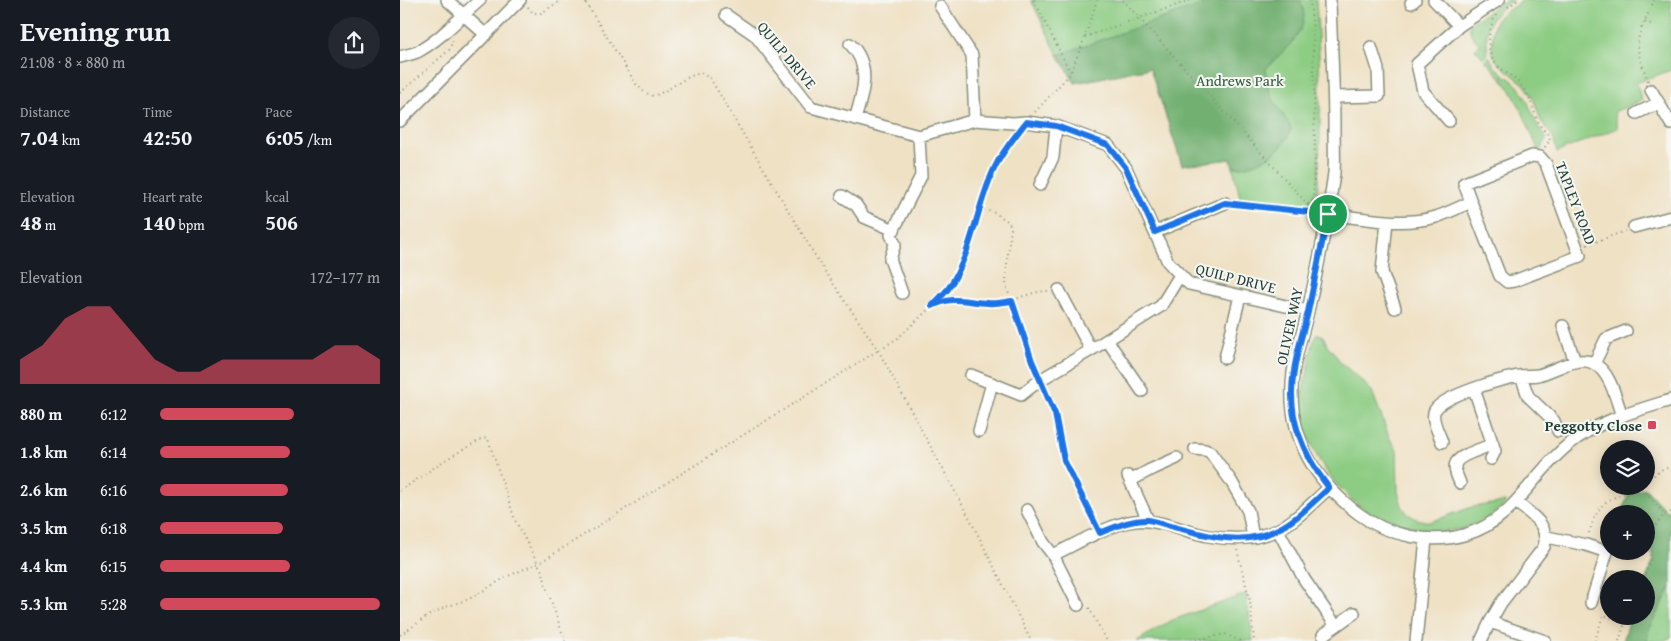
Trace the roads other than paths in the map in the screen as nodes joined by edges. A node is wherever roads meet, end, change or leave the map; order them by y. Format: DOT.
graph roads {
  1 [pos="447,0"];
  2 [pos="480,0"];
  3 [pos="1330,0"];
  4 [pos="1434,0"];
  5 [pos="524,3"];
  6 [pos="940,6"];
  7 [pos="1502,6"];
  8 [pos="462,14"];
  9 [pos="726,15"];
  10 [pos="1459,26"];
  11 [pos="486,35"];
  12 [pos="850,44"];
  13 [pos="1371,47"];
  14 [pos="400,57"];
  15 [pos="1651,90"];
  16 [pos="1334,97"];
  17 [pos="1659,103"];
  18 [pos="1638,113"];
  19 [pos="855,119"];
  20 [pos="975,120"];
  21 [pos="400,121"];
  22 [pos="1449,121"];
  23 [pos="1671,124"];
  24 [pos="1056,126"];
  25 [pos="919,136"];
  26 [pos="1040,185"];
  27 [pos="842,196"];
  28 [pos="1471,202"];
  29 [pos="1225,203"];
  30 [pos="1328,214"];
  31 [pos="1670,220"];
  32 [pos="1387,221"];
  33 [pos="1634,227"];
  34 [pos="1155,232"];
  35 [pos="892,233"];
  36 [pos="1180,275"];
  37 [pos="1059,290"];
  38 [pos="902,293"];
  39 [pos="1240,296"];
  40 [pos="1395,308"];
  41 [pos="1308,311"];
  42 [pos="1563,326"];
  43 [pos="1626,331"];
  44 [pos="1107,340"];
  45 [pos="1091,350"];
  46 [pos="1225,358"];
  47 [pos="1575,362"];
  48 [pos="1594,364"];
  49 [pos="971,375"];
  50 [pos="1521,376"];
  51 [pos="992,383"];
  52 [pos="1474,389"];
  53 [pos="1142,391"];
  54 [pos="1671,400"];
  55 [pos="1622,416"];
  56 [pos="978,431"];
  57 [pos="1558,431"];
  58 [pos="1442,442"];
  59 [pos="1493,444"];
  60 [pos="1195,449"];
  61 [pos="1178,458"];
  62 [pos="1491,459"];
  63 [pos="1460,483"];
  64 [pos="1329,488"];
  65 [pos="1516,502"];
  66 [pos="1027,510"];
  67 [pos="1148,520"];
  68 [pos="1278,530"];
  69 [pos="1253,537"];
  70 [pos="1547,537"];
  71 [pos="1426,539"];
  72 [pos="1052,555"];
  73 [pos="1592,603"];
  74 [pos="1078,605"];
  75 [pos="1354,613"];
  76 [pos="1490,622"];
  77 [pos="1336,626"];
  78 [pos="1323,635"];
  79 [pos="1416,641"];
  80 [pos="1481,641"];
  81 [pos="1545,641"];
  1 -- 8 [label="street"];
  2 -- 8 [label="street"];
  3 -- 16 [label="street, OLIVER WAY"];
  4 -- 10 [label="street"];
  5 -- 11 [label="street"];
  6 -- 20 [label="street"];
  7 -- 10 [label="street"];
  8 -- 11 [label="street"];
  8 -- 14 [label="street"];
  9 -- 19 [label="street, QUILP DRIVE"];
  10 -- 22 [label="street"];
  11 -- 21 [label="street"];
  12 -- 19 [label="street"];
  13 -- 16 [label="street"];
  15 -- 17 [label="street"];
  16 -- 30 [label="street, OLIVER WAY"];
  17 -- 18 [label="street"];
  17 -- 23 [label="street"];
  19 -- 25 [label="street, QUILP DRIVE"];
  20 -- 24 [label="street, QUILP DRIVE"];
  20 -- 25 [label="street, QUILP DRIVE"];
  24 -- 26 [label="street"];
  24 -- 34 [label="street, QUILP DRIVE"];
  25 -- 35 [label="street"];
  27 -- 35 [label="street"];
  28 -- 28 [label="street, TAPLEY ROAD"];
  28 -- 32 [label="street"];
  29 -- 34 [label="street"];
  30 -- 32 [label="street"];
  30 -- 41 [label="street, OLIVER WAY"];
  31 -- 33 [label="street"];
  32 -- 40 [label="street"];
  34 -- 36 [label="street, QUILP DRIVE"];
  35 -- 38 [label="street"];
  36 -- 39 [label="street, QUILP DRIVE"];
  36 -- 44 [label="street"];
  37 -- 45 [label="street"];
  39 -- 41 [label="street, QUILP DRIVE"];
  39 -- 46 [label="street"];
  41 -- 64 [label="street, OLIVER WAY"];
  42 -- 47 [label="street"];
  43 -- 48 [label="street"];
  44 -- 45 [label="street"];
  44 -- 53 [label="street"];
  45 -- 51 [label="street"];
  47 -- 48 [label="street"];
  47 -- 50 [label="street"];
  48 -- 55 [label="street"];
  49 -- 51 [label="street"];
  50 -- 52 [label="street"];
  50 -- 57 [label="street"];
  51 -- 56 [label="street"];
  52 -- 58 [label="street"];
  52 -- 59 [label="street"];
  54 -- 55 [label="street, OLIVER WAY"];
  55 -- 65 [label="street, OLIVER WAY"];
  59 -- 62 [label="street"];
  59 -- 63 [label="street"];
  60 -- 69 [label="street"];
  61 -- 67 [label="street"];
  64 -- 68 [label="street"];
  64 -- 71 [label="street, OLIVER WAY"];
  65 -- 70 [label="street"];
  65 -- 71 [label="street, OLIVER WAY"];
  66 -- 72 [label="street"];
  67 -- 69 [label="street"];
  67 -- 72 [label="street"];
  68 -- 69 [label="street"];
  68 -- 77 [label="street"];
  70 -- 73 [label="street"];
  70 -- 76 [label="street"];
  71 -- 79 [label="street"];
  72 -- 74 [label="street"];
  75 -- 77 [label="street"];
  76 -- 80 [label="street"];
  76 -- 81 [label="street"];
  77 -- 78 [label="street"];
}
